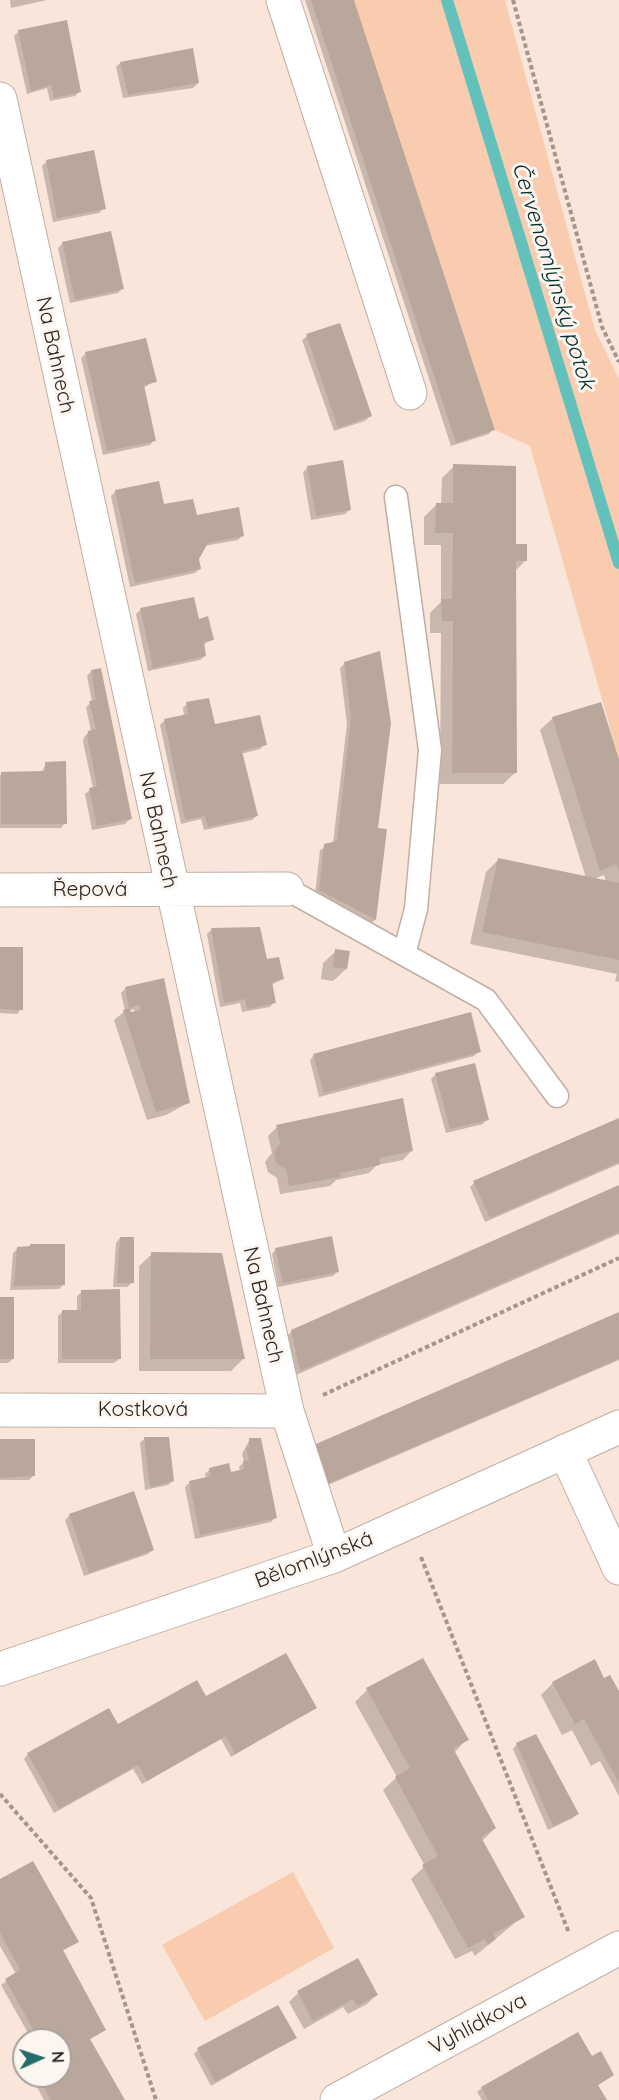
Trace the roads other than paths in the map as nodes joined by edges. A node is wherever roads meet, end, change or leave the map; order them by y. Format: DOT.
graph roads {
  1 [pos="283,0"];
  2 [pos="0,99"];
  3 [pos="410,393"];
  4 [pos="396,498"];
  5 [pos="287,889"];
  6 [pos="0,890"];
  7 [pos="171,891"];
  8 [pos="404,954"];
  9 [pos="557,1096"];
  10 [pos="0,1410"];
  11 [pos="287,1411"];
  12 [pos="619,1427"];
  13 [pos="566,1451"];
  14 [pos="334,1556"];
  15 [pos="619,1568"];
  16 [pos="0,1669"];
  17 [pos="619,1948"];
  18 [pos="337,2100"];
  1 -- 3 [label="street"];
  2 -- 7 [label="street, Na Bahnech"];
  4 -- 8 [label="lane"];
  5 -- 7 [label="street, Řepová"];
  5 -- 8 [label="lane"];
  6 -- 7 [label="street, Řepová"];
  7 -- 11 [label="street, Na Bahnech"];
  8 -- 9 [label="lane"];
  10 -- 11 [label="street, Kostková"];
  11 -- 14 [label="street, Na Bahnech"];
  12 -- 13 [label="street, Bělomlýnská"];
  13 -- 14 [label="street, Bělomlýnská"];
  13 -- 15 [label="street"];
  14 -- 16 [label="street, Bělomlýnská"];
  17 -- 18 [label="street, Vyhlídkova"];
}
